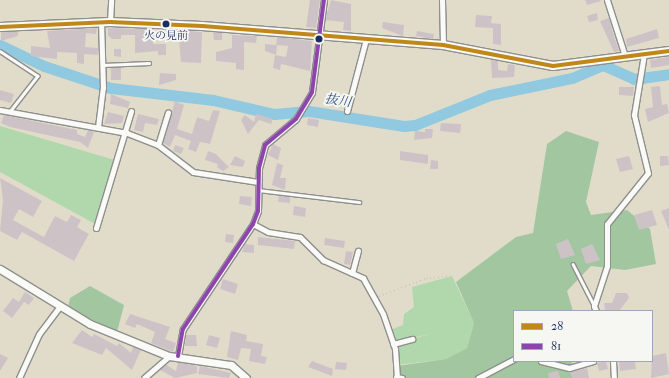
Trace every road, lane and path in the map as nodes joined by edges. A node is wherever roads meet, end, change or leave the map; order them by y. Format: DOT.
graph roads {
  1 [pos="111,0"];
  2 [pos="324,0"];
  3 [pos="442,0"];
  4 [pos="607,0"];
  5 [pos="101,22"];
  6 [pos="110,22"];
  7 [pos="0,26"];
  8 [pos="322,36"];
  9 [pos="366,39"];
  10 [pos="443,45"];
  11 [pos="0,51"];
  12 [pos="669,51"];
  13 [pos="644,54"];
  14 [pos="625,56"];
  15 [pos="149,63"];
  16 [pos="103,65"];
  17 [pos="0,110"];
  18 [pos="131,111"];
  19 [pos="348,111"];
  20 [pos="10,113"];
  21 [pos="168,113"];
  22 [pos="98,127"];
  23 [pos="127,133"];
  24 [pos="158,145"];
  25 [pos="258,182"];
  26 [pos="258,190"];
  27 [pos="359,202"];
  28 [pos="253,224"];
  29 [pos="96,228"];
  30 [pos="358,251"];
  31 [pos="573,264"];
  32 [pos="0,269"];
  33 [pos="352,273"];
  34 [pos="453,275"];
  35 [pos="374,297"];
  36 [pos="60,306"];
  37 [pos="595,308"];
  38 [pos="412,339"];
  39 [pos="393,344"];
  40 [pos="169,356"];
  41 [pos="178,356"];
  42 [pos="513,360"];
  43 [pos="545,362"];
  44 [pos="590,362"];
  45 [pos="613,362"];
  46 [pos="19,378"];
  47 [pos="144,378"];
  48 [pos="246,378"];
  49 [pos="396,378"];
  50 [pos="402,378"];
  51 [pos="478,378"];
  52 [pos="614,378"];
  1 -- 6 [label="street"];
  2 -- 8 [label="street"];
  3 -- 10 [label="street"];
  4 -- 14 [label="street"];
  5 -- 6 [label="main road"];
  5 -- 7 [label="main road"];
  5 -- 16 [label="street"];
  6 -- 8 [label="main road"];
  8 -- 9 [label="main road"];
  8 -- 25 [label="street"];
  9 -- 10 [label="main road"];
  9 -- 19 [label="street"];
  10 -- 14 [label="main road"];
  11 -- 20 [label="lane"];
  12 -- 13 [label="main road"];
  13 -- 14 [label="main road"];
  13 -- 37 [label="street"];
  15 -- 16 [label="lane"];
  16 -- 22 [label="street"];
  17 -- 20 [label="street"];
  18 -- 23 [label="street"];
  20 -- 22 [label="street"];
  21 -- 24 [label="street"];
  22 -- 23 [label="street"];
  23 -- 24 [label="street"];
  23 -- 29 [label="street"];
  24 -- 25 [label="street"];
  25 -- 26 [label="street"];
  26 -- 27 [label="lane"];
  26 -- 28 [label="street"];
  28 -- 33 [label="street"];
  28 -- 41 [label="street"];
  30 -- 33 [label="street"];
  31 -- 37 [label="lane"];
  32 -- 36 [label="street"];
  33 -- 35 [label="street"];
  34 -- 35 [label="path"];
  35 -- 39 [label="street"];
  36 -- 40 [label="street"];
  36 -- 46 [label="street"];
  38 -- 39 [label="street"];
  39 -- 49 [label="street"];
  40 -- 41 [label="street"];
  40 -- 47 [label="street"];
  41 -- 48 [label="street"];
  42 -- 51 [label="street"];
  43 -- 44 [label="street"];
  45 -- 52 [label="street"];
  49 -- 50 [label="street"];
}
